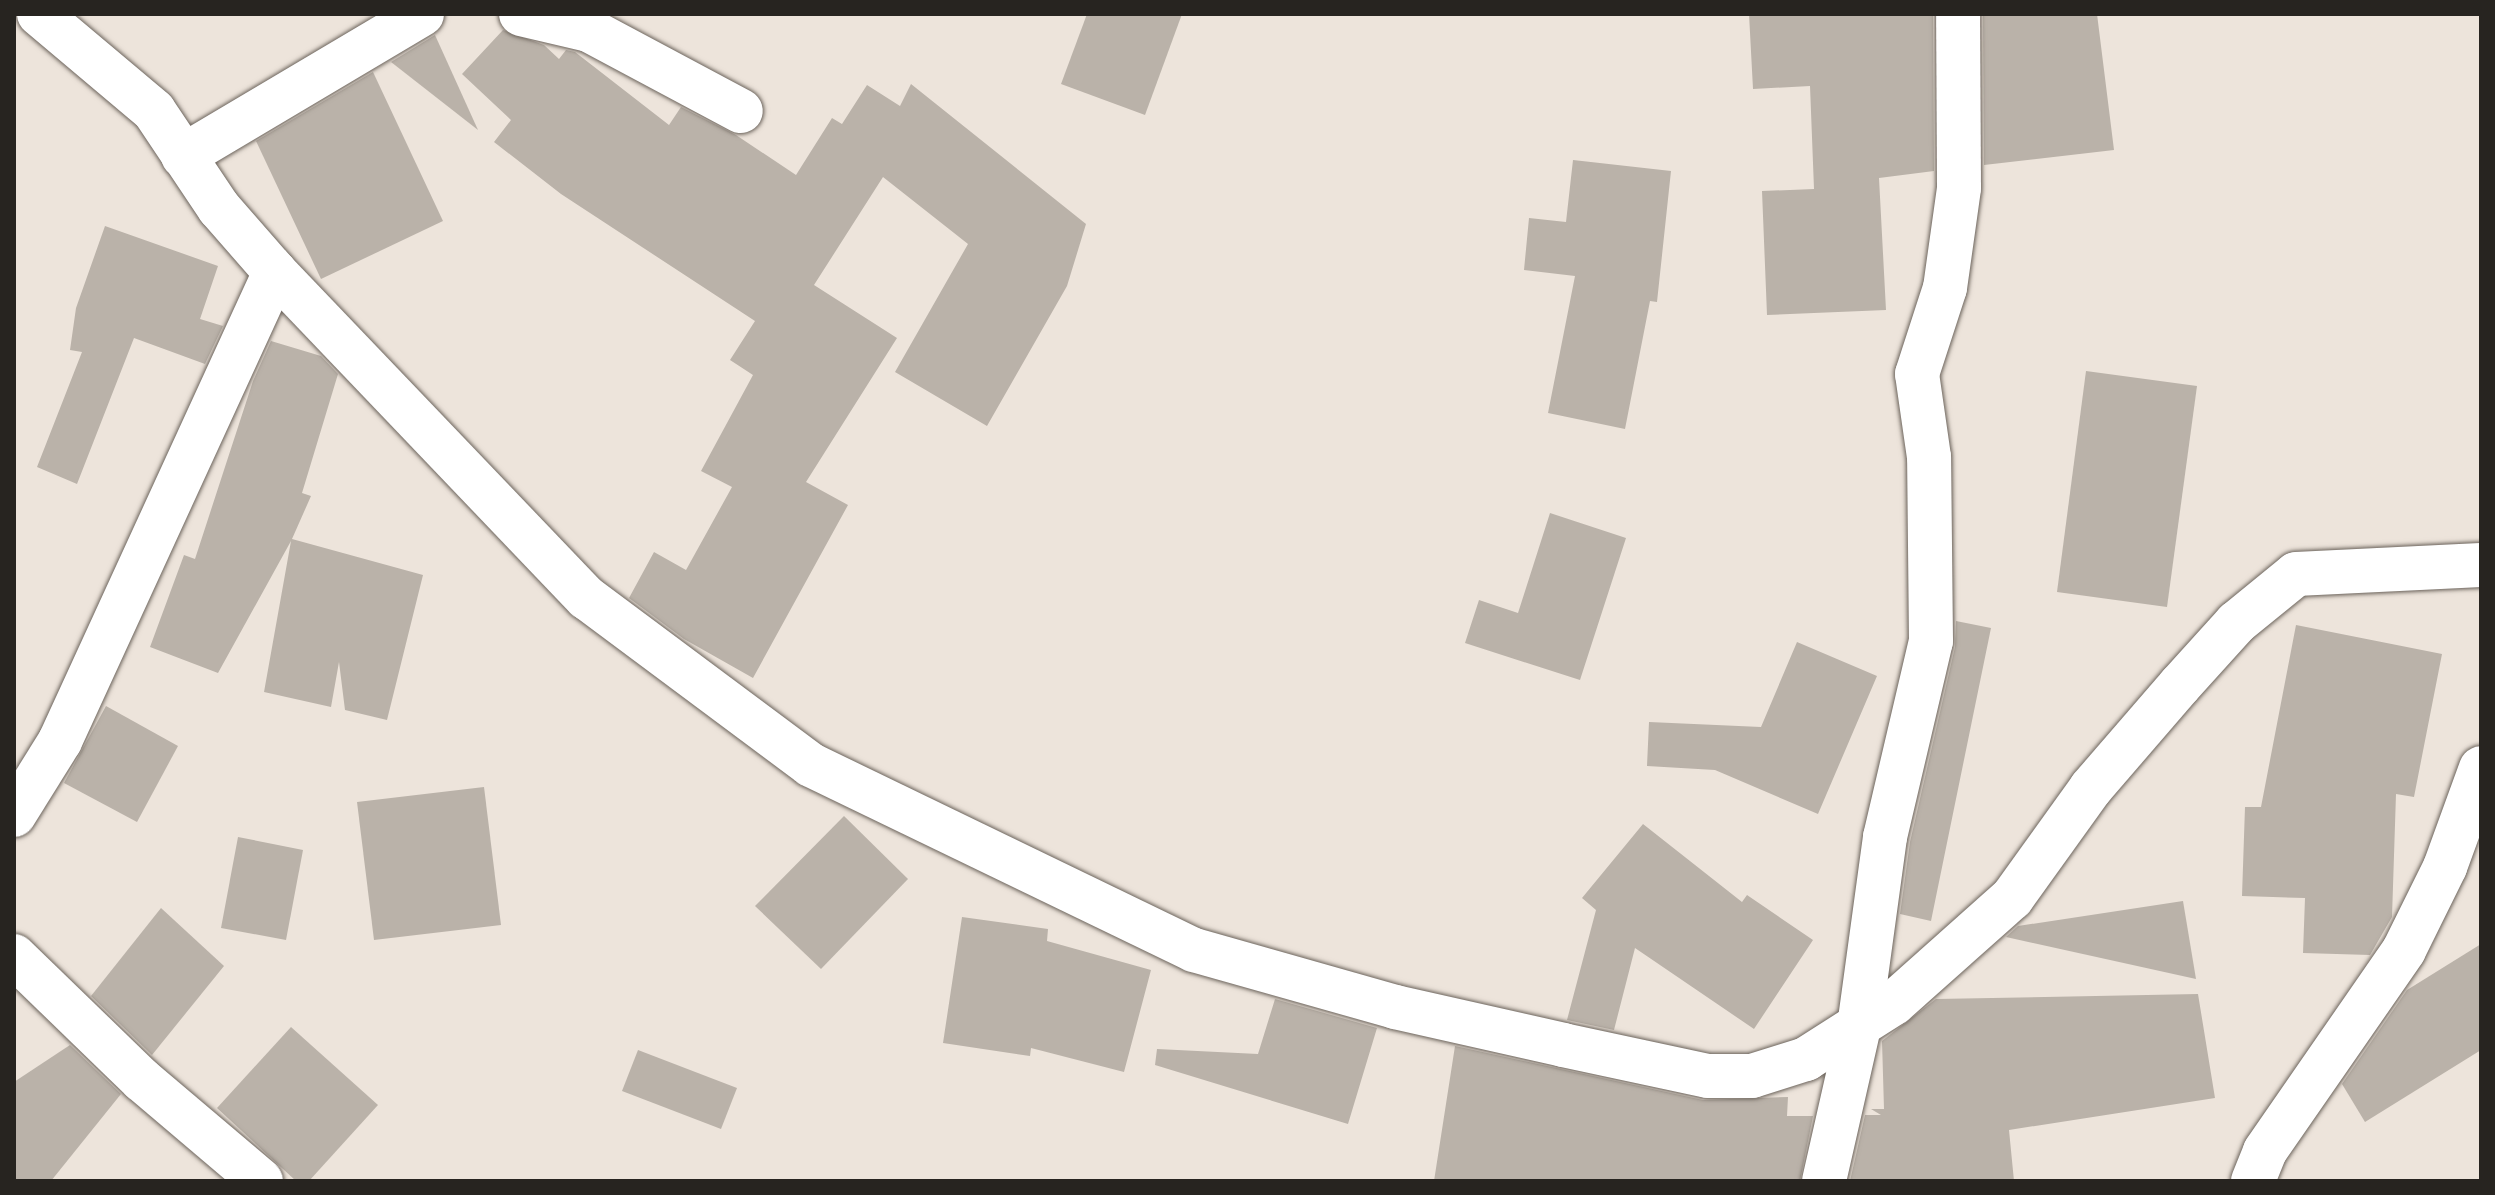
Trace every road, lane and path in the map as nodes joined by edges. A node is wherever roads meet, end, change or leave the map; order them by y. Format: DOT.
graph roads {
  1 [pos="39,14"];
  2 [pos="422,14"];
  3 [pos="521,14"];
  4 [pos="1958,14"];
  5 [pos="741,111"];
  6 [pos="183,156"];
  7 [pos="275,272"];
  8 [pos="2481,565"];
  9 [pos="2481,768"];
  10 [pos="14,815"];
  11 [pos="2470,838"];
  12 [pos="14,956"];
  13 [pos="1859,1027"];
  14 [pos="261,1181"];
  15 [pos="1824,1181"];
  16 [pos="2253,1181"];
  1 -- 6 [label="street"];
  2 -- 6 [label="street"];
  3 -- 5 [label="street"];
  4 -- 13 [label="street"];
  6 -- 7 [label="street"];
  7 -- 10 [label="street"];
  7 -- 13 [label="street"];
  8 -- 13 [label="street"];
  9 -- 11 [label="street"];
  11 -- 16 [label="street"];
  12 -- 14 [label="street"];
  13 -- 15 [label="street"];
}
